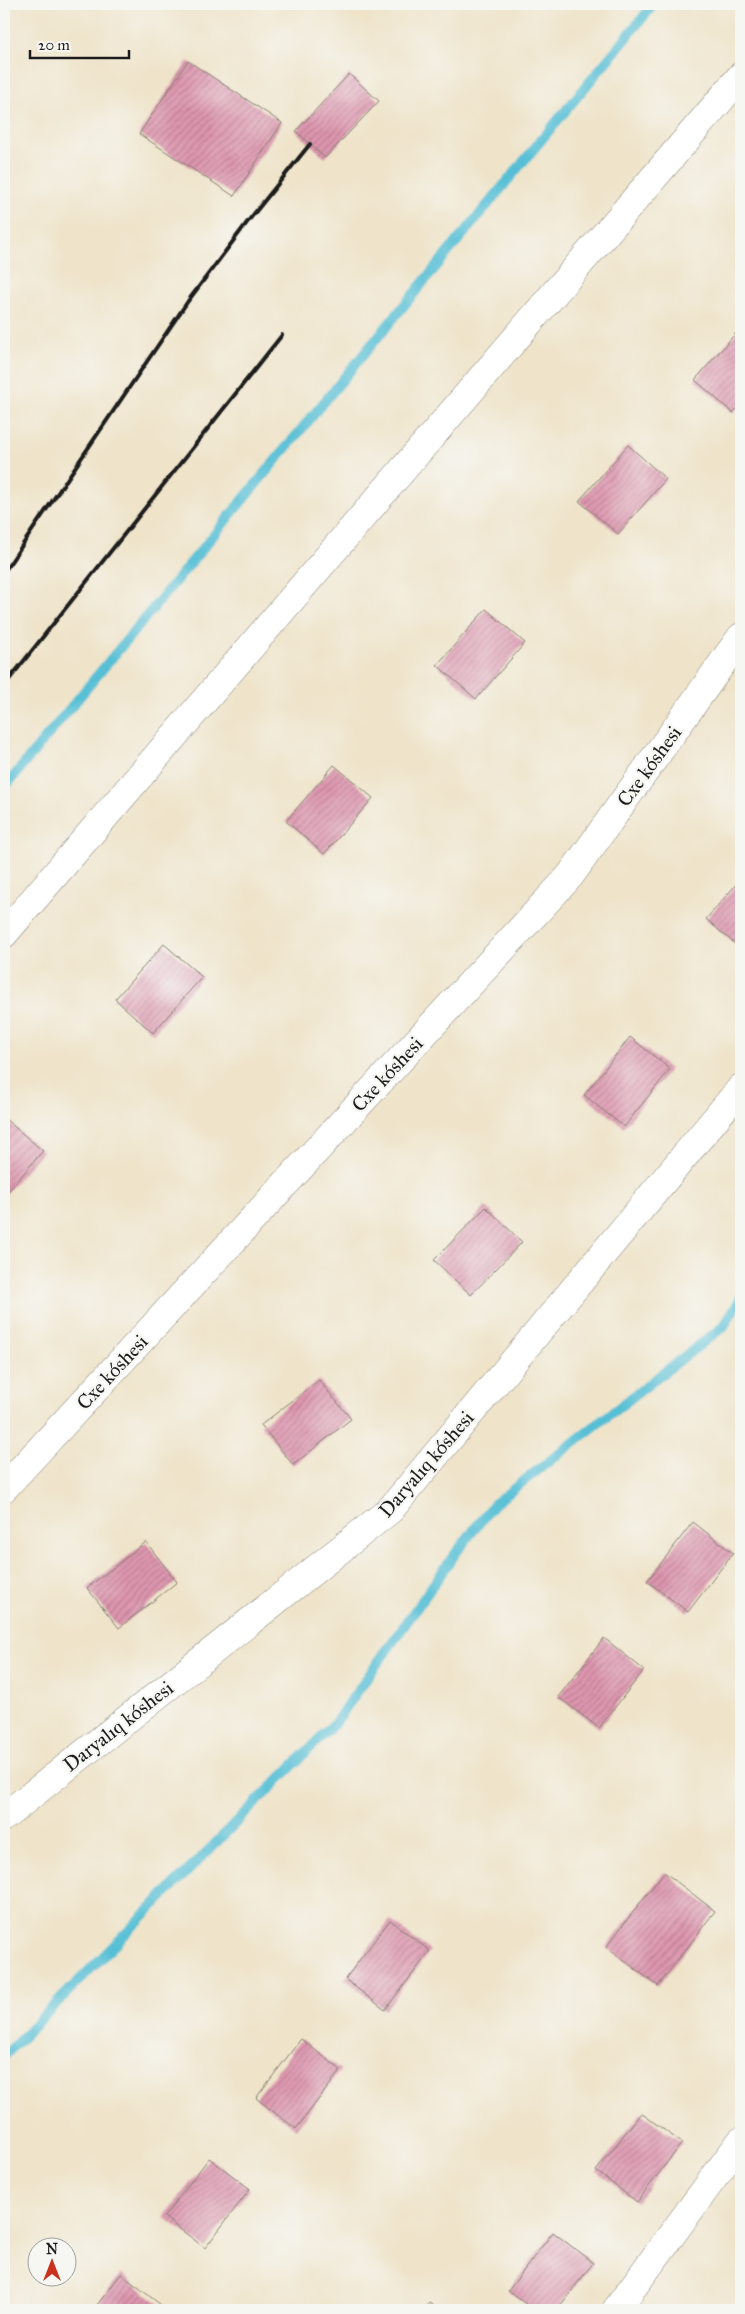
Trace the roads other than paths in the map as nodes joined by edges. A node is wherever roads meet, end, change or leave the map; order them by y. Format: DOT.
graph roads {
  1 [pos="741,76"];
  2 [pos="741,637"];
  3 [pos="4,934"];
  4 [pos="738,1100"];
  5 [pos="4,1488"];
  6 [pos="4,1817"];
  7 [pos="741,2141"];
  8 [pos="616,2310"];
  1 -- 3 [label="street"];
  2 -- 5 [label="street, Cxe kóshesi"];
  4 -- 6 [label="street, Daryalıq kóshesi"];
  7 -- 8 [label="street"];
}
